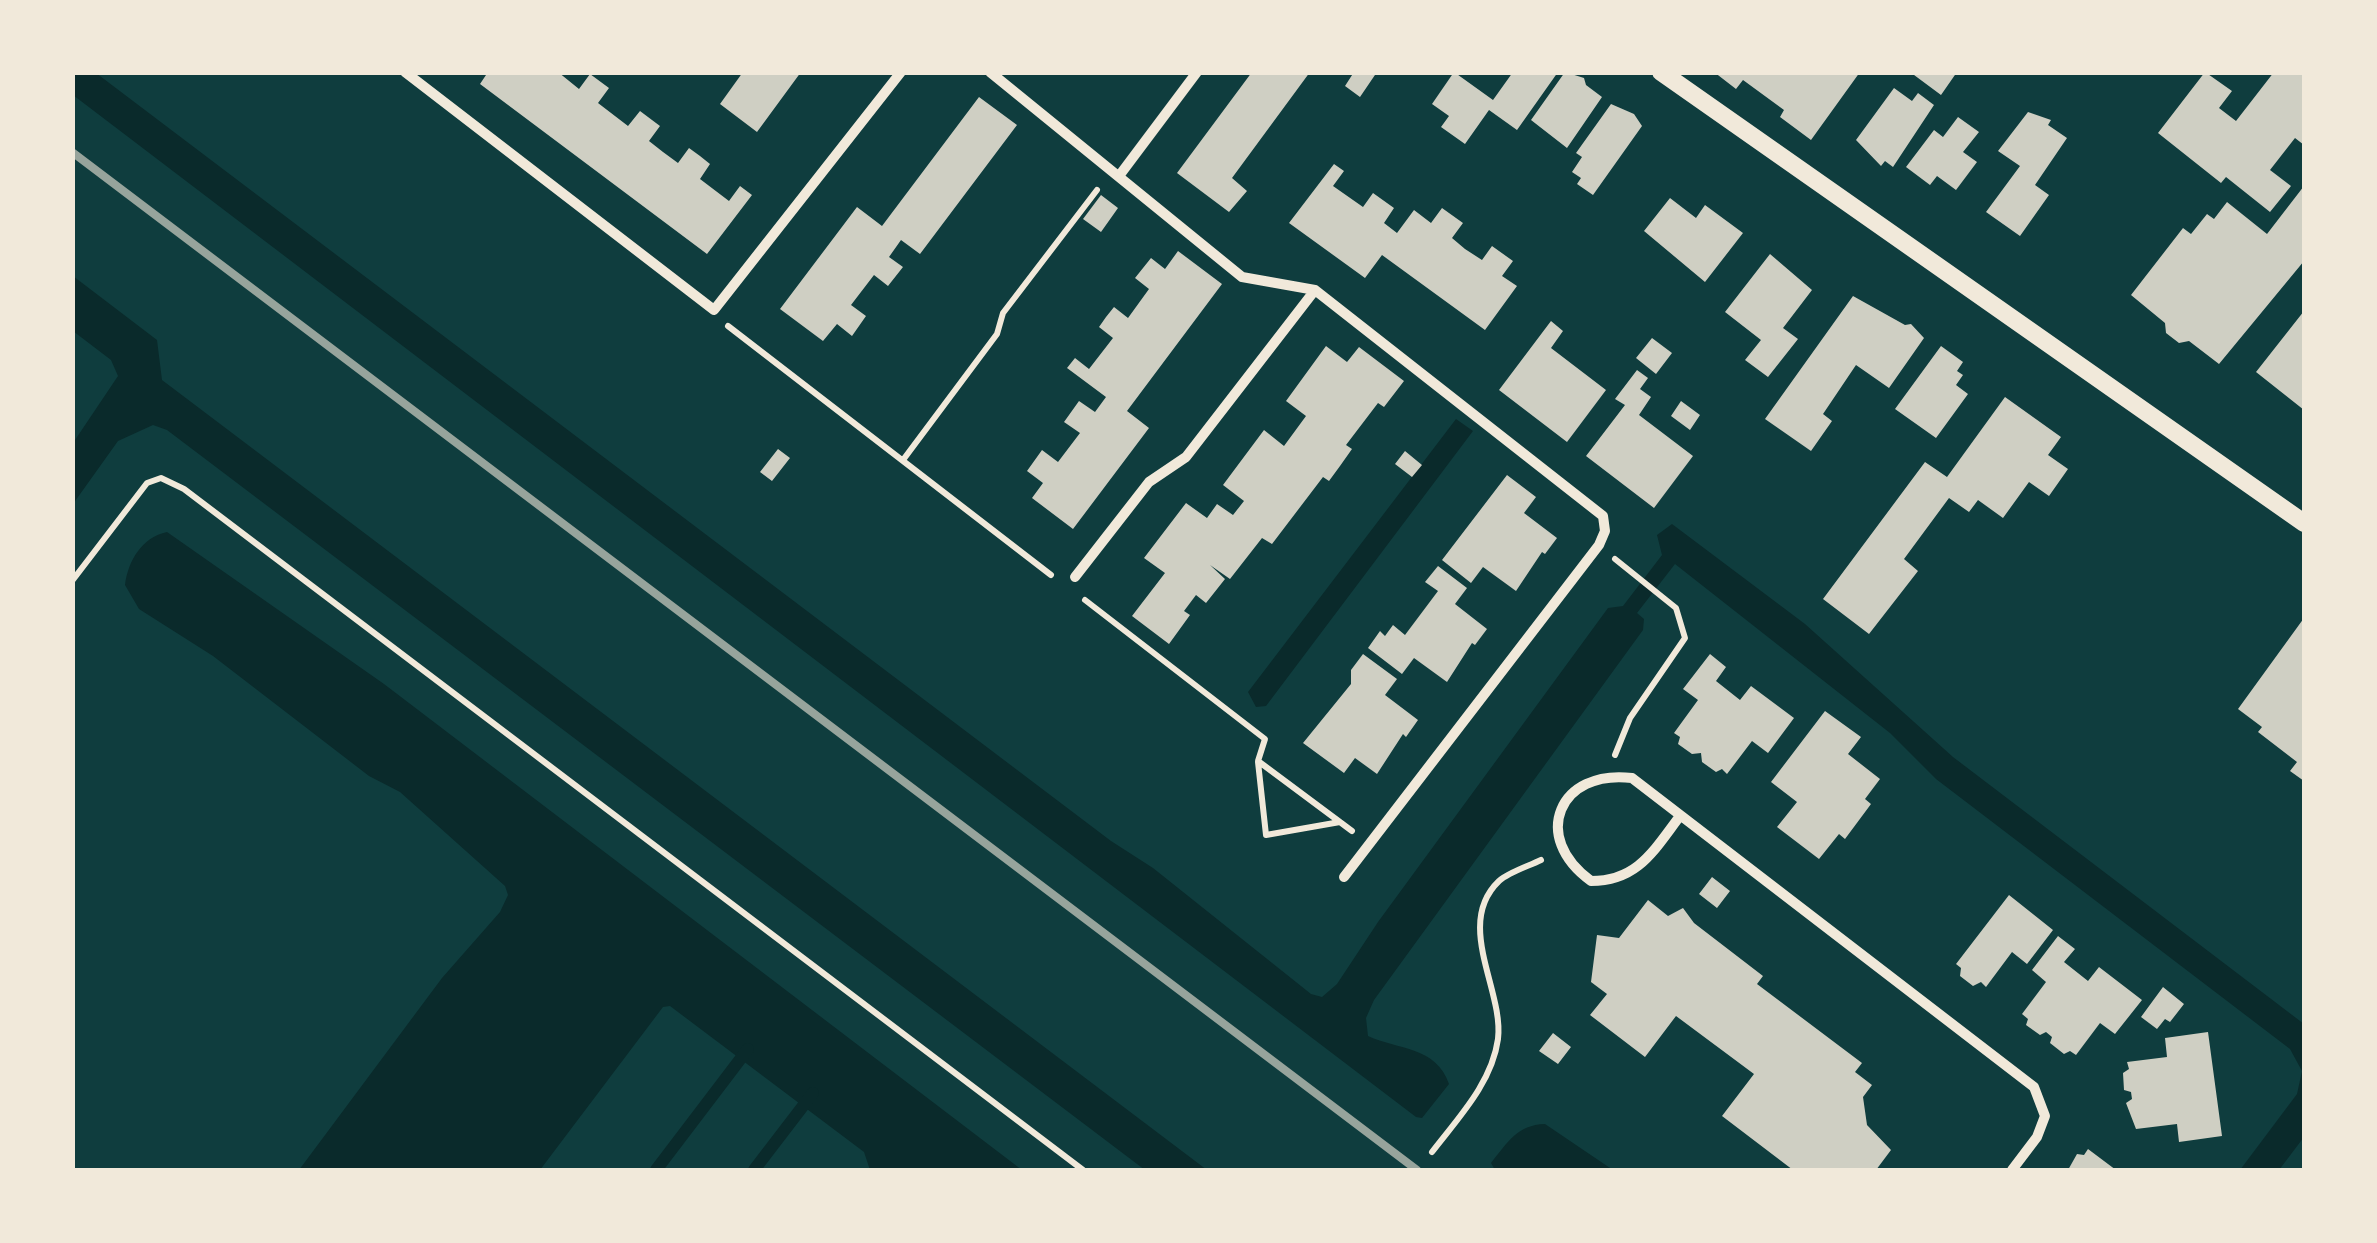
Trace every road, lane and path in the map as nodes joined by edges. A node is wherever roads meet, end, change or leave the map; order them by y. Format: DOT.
graph roads {
  1 [pos="404,72"];
  2 [pos="901,72"];
  3 [pos="990,72"];
  4 [pos="1197,72"];
  5 [pos="1661,72"];
  6 [pos="1119,176"];
  7 [pos="1315,290"];
  8 [pos="903,460"];
  9 [pos="2304,523"];
  10 [pos="1076,577"];
  11 [pos="1642,580"];
  12 [pos="72,582"];
  13 [pos="1258,761"];
  14 [pos="1609,775"];
  15 [pos="1680,816"];
  16 [pos="1340,822"];
  17 [pos="1560,850"];
  18 [pos="1344,877"];
  19 [pos="1432,1152"];
  20 [pos="1083,1170"];
  21 [pos="2012,1170"];
  1 -- 2 [label="street"];
  3 -- 6 [label="street"];
  4 -- 6 [label="street"];
  5 -- 9 [label="street"];
  6 -- 7 [label="street"];
  6 -- 8 [label="path"];
  7 -- 10 [label="street"];
  7 -- 18 [label="street"];
  11 -- 14 [label="path"];
  12 -- 20 [label="path"];
  13 -- 16 [label="path"];
  14 -- 15 [label="street"];
  14 -- 17 [label="street"];
  15 -- 17 [label="street"];
  15 -- 21 [label="street"];
  17 -- 19 [label="path"];
}
